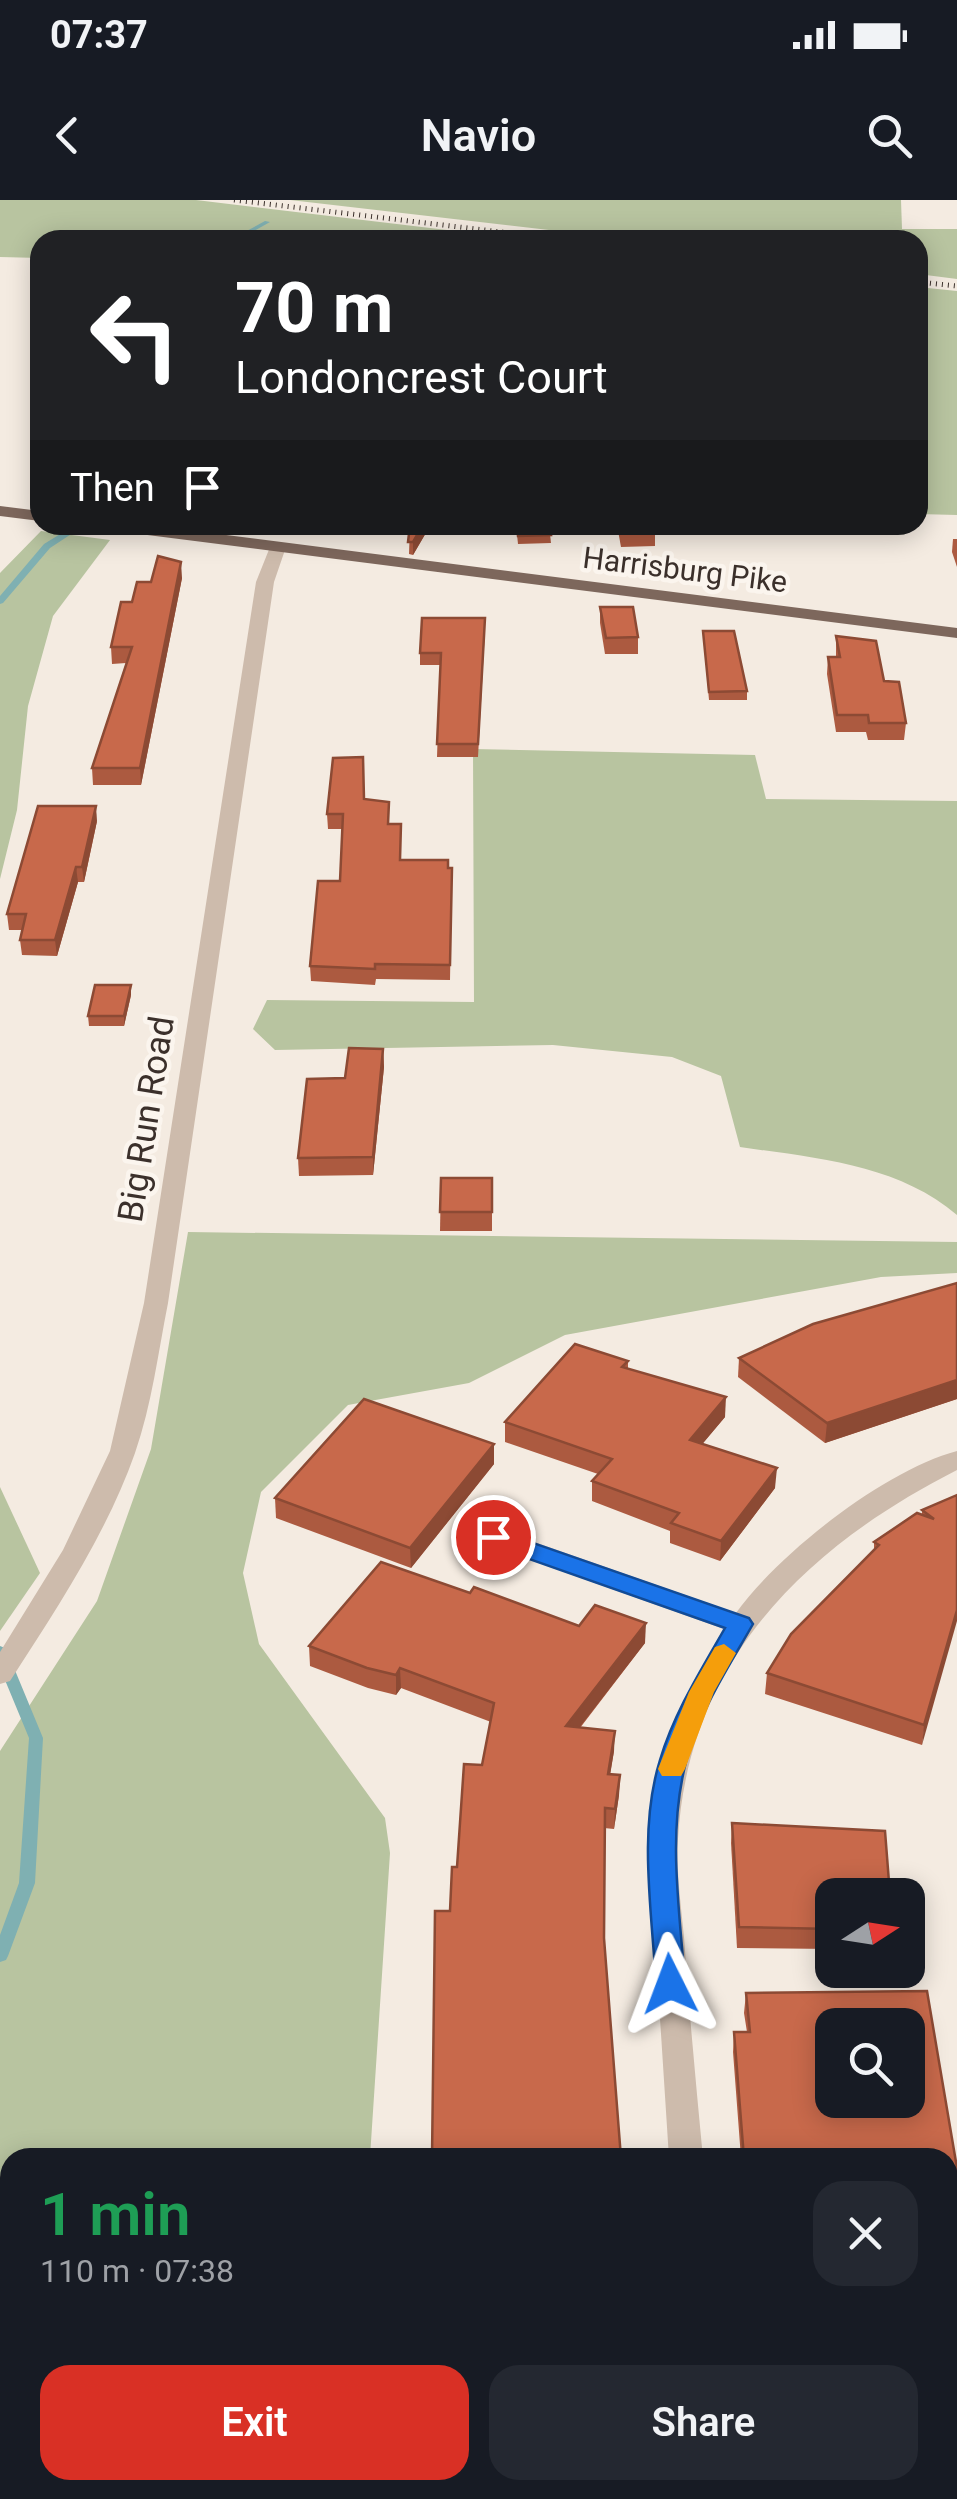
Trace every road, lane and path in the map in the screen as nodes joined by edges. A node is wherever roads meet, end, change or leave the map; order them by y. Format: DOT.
graph roads {
  1 [pos="0,511"];
  2 [pos="30,515"];
  3 [pos="190,535"];
  4 [pos="278,546"];
  5 [pos="957,632"];
  6 [pos="957,1459"];
  7 [pos="493,1537"];
  8 [pos="740,1624"];
  9 [pos="0,1674"];
  10 [pos="685,2148"];
  1 -- 2 [label="main road"];
  3 -- 4 [label="main road, Harrisburg Pike"];
  4 -- 5 [label="main road, Harrisburg Pike"];
  4 -- 9 [label="street, Big Run Road"];
  6 -- 8 [label="street"];
  7 -- 8 [label="street"];
  8 -- 10 [label="street"];
}
